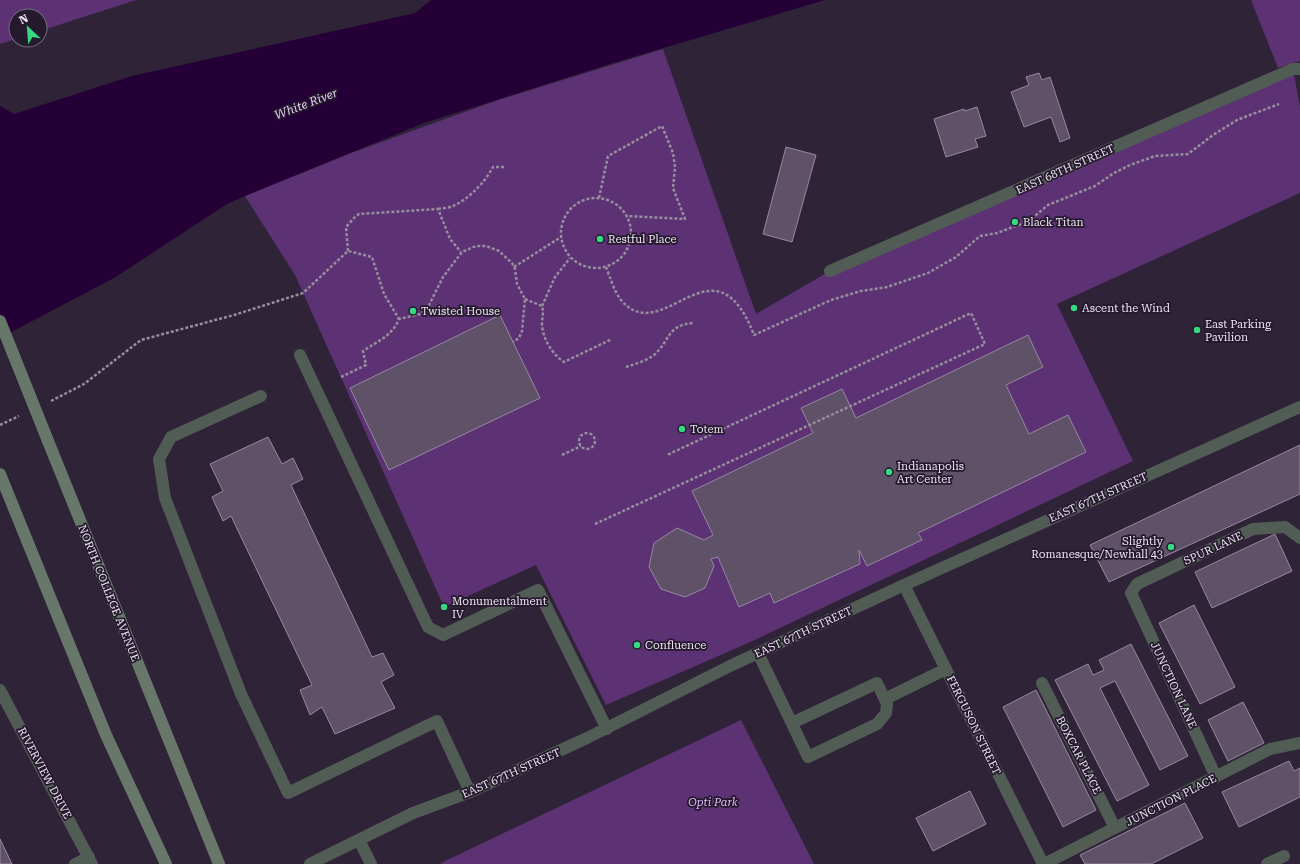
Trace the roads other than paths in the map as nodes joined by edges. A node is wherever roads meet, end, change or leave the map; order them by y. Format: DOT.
graph roads {
  1 [pos="1300,69"];
  2 [pos="830,271"];
  3 [pos="0,321"];
  4 [pos="300,354"];
  5 [pos="261,396"];
  6 [pos="1300,407"];
  7 [pos="0,474"];
  8 [pos="1300,538"];
  9 [pos="904,585"];
  10 [pos="1131,593"];
  11 [pos="758,653"];
  12 [pos="946,669"];
  13 [pos="1042,682"];
  14 [pos="0,690"];
  15 [pos="885,699"];
  16 [pos="792,723"];
  17 [pos="607,728"];
  18 [pos="1300,743"];
  19 [pos="1216,777"];
  20 [pos="470,792"];
  21 [pos="1115,828"];
  22 [pos="359,840"];
  23 [pos="1284,856"];
  24 [pos="91,861"];
  25 [pos="76,864"];
  26 [pos="166,864"];
  27 [pos="219,864"];
  28 [pos="310,864"];
  29 [pos="371,864"];
  30 [pos="1043,864"];
  31 [pos="1267,864"];
  1 -- 2 [label="street, EAST 68TH STREET"];
  3 -- 27 [label="main road, NORTH COLLEGE AVENUE, bridge"];
  4 -- 17 [label="street"];
  5 -- 20 [label="street"];
  6 -- 9 [label="street, EAST 67TH STREET"];
  7 -- 26 [label="main road"];
  8 -- 10 [label="street, SPUR LANE"];
  9 -- 11 [label="street, EAST 67TH STREET"];
  9 -- 12 [label="street, FERGUSON STREET"];
  10 -- 19 [label="street, JUNCTION LANE"];
  11 -- 16 [label="street"];
  11 -- 17 [label="street, EAST 67TH STREET"];
  12 -- 15 [label="street"];
  12 -- 30 [label="street, FERGUSON STREET"];
  13 -- 21 [label="street, BOXCAR PLACE"];
  14 -- 24 [label="street, RIVERVIEW DRIVE"];
  15 -- 16 [label="street"];
  15 -- 16 [label="street"];
  17 -- 20 [label="street, EAST 67TH STREET"];
  18 -- 19 [label="street, JUNCTION PLACE"];
  19 -- 21 [label="street, JUNCTION PLACE"];
  20 -- 22 [label="street, EAST 67TH STREET"];
  21 -- 30 [label="street, JUNCTION PLACE"];
  22 -- 28 [label="street, EAST 67TH STREET"];
  22 -- 29 [label="street"];
  23 -- 31 [label="street"];
  24 -- 25 [label="street"];
}
